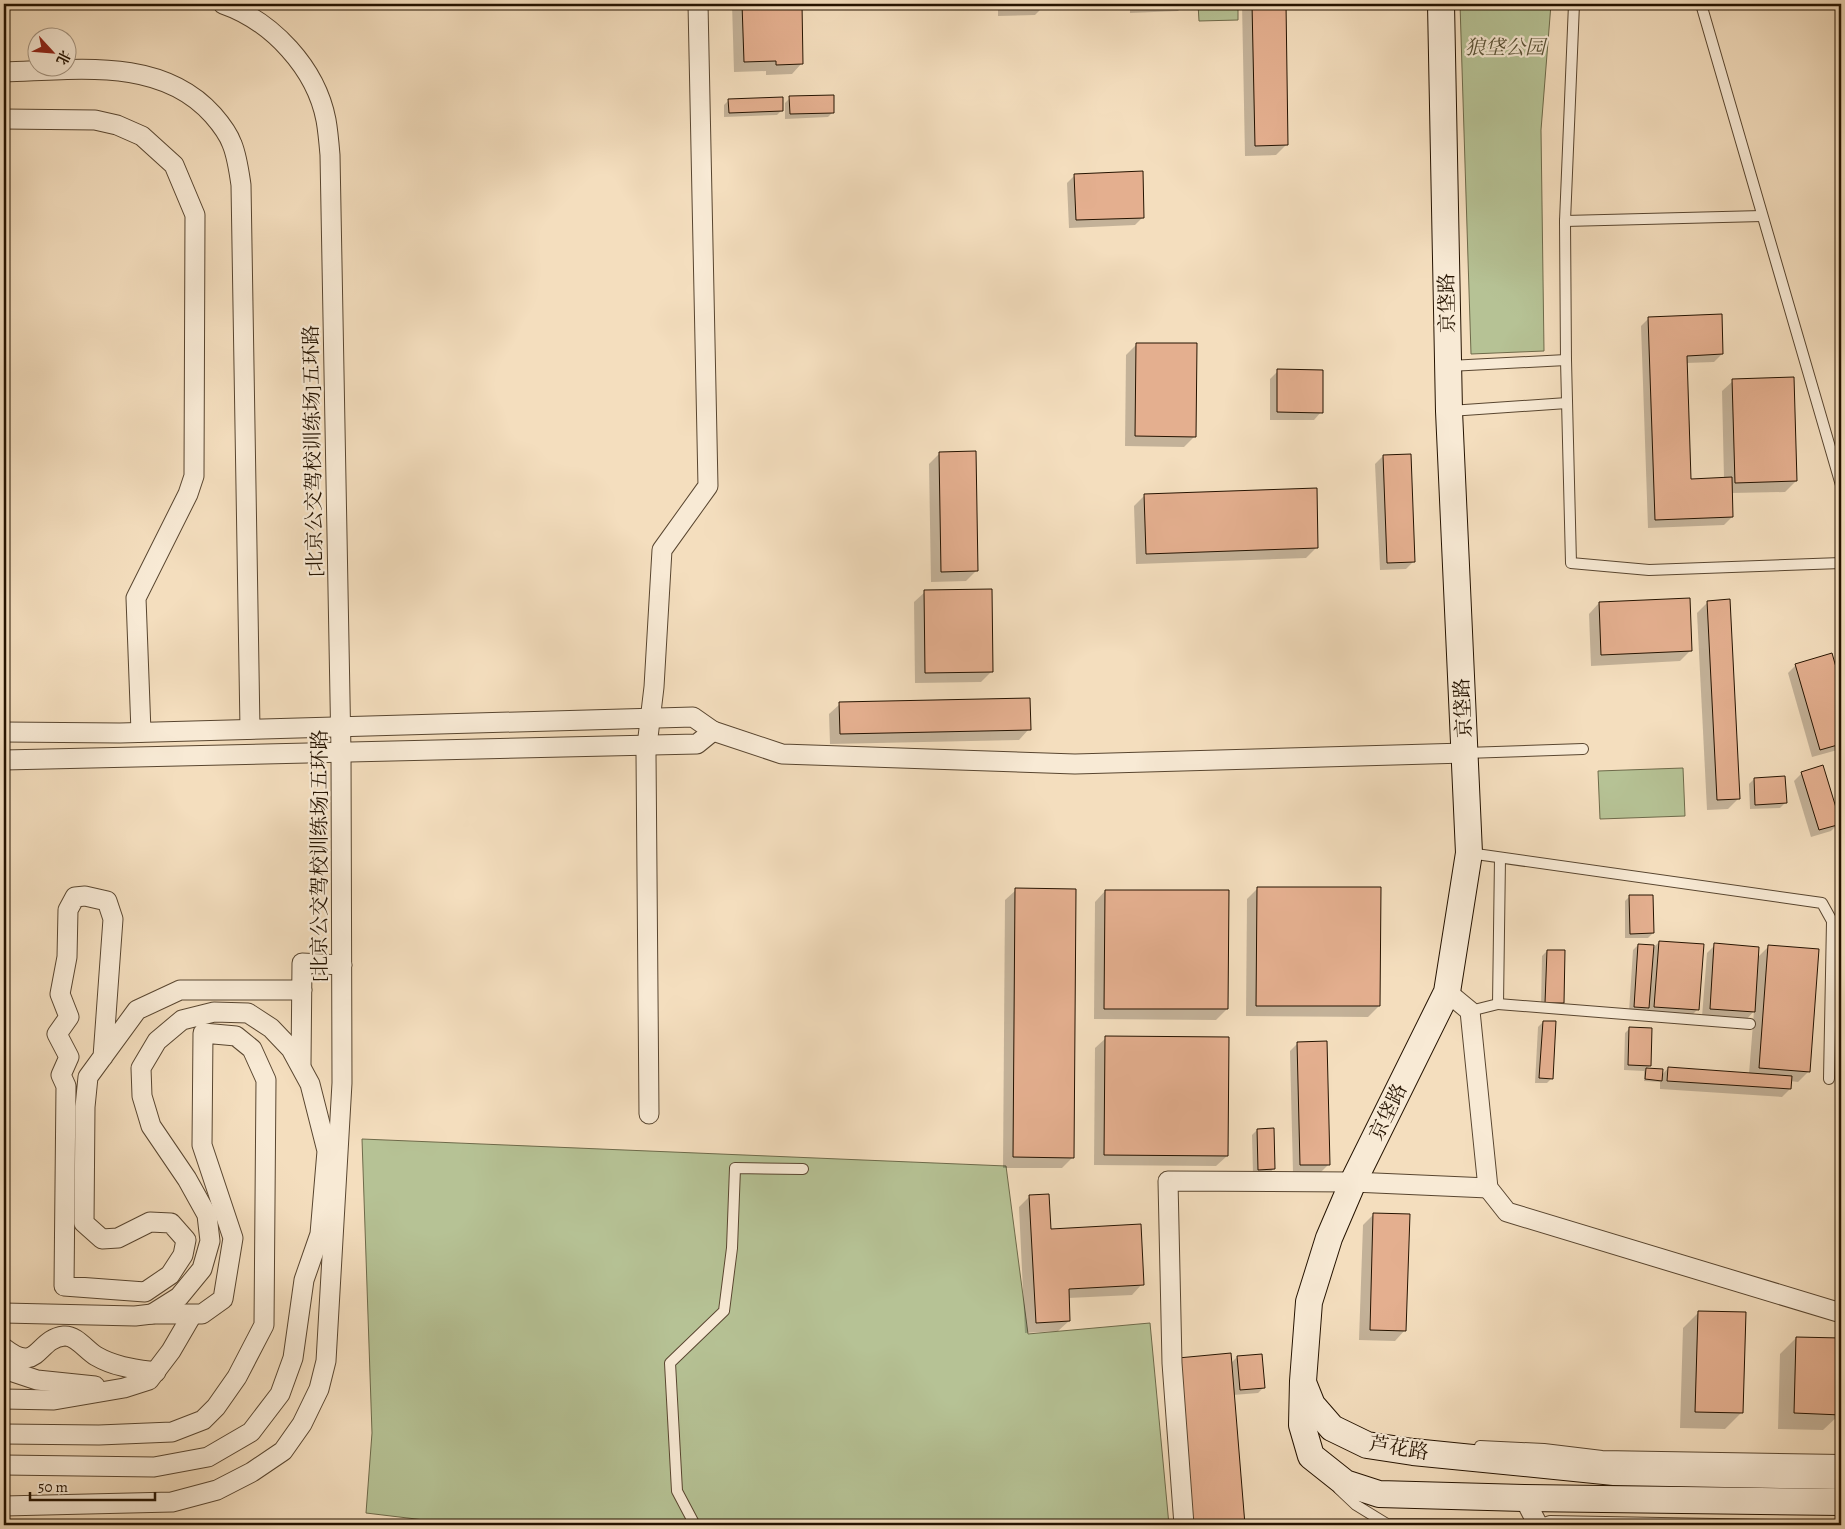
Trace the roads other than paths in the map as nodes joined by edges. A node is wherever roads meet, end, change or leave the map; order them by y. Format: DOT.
graph roads {
  1 [pos="223,4"];
  2 [pos="698,4"];
  3 [pos="1441,4"];
  4 [pos="1574,4"];
  5 [pos="1702,4"];
  6 [pos="4,72"];
  7 [pos="4,119"];
  8 [pos="1762,216"];
  9 [pos="1565,221"];
  10 [pos="1566,360"];
  11 [pos="1448,366"];
  12 [pos="1567,403"];
  13 [pos="1449,411"];
  14 [pos="1841,485"];
  15 [pos="1841,563"];
  16 [pos="650,719"];
  17 [pos="340,727"];
  18 [pos="250,730"];
  19 [pos="713,731"];
  20 [pos="4,732"];
  21 [pos="142,732"];
  22 [pos="647,745"];
  23 [pos="1583,749"];
  24 [pos="341,752"];
  25 [pos="1465,753"];
  26 [pos="4,760"];
  27 [pos="1469,853"];
  28 [pos="1500,858"];
  29 [pos="342,965"];
  30 [pos="302,990"];
  31 [pos="1447,992"];
  32 [pos="1498,1004"];
  33 [pos="1470,1011"];
  34 [pos="1750,1024"];
  35 [pos="103,1058"];
  36 [pos="301,1067"];
  37 [pos="1829,1079"];
  38 [pos="649,1114"];
  39 [pos="803,1169"];
  40 [pos="1353,1182"];
  41 [pos="1488,1188"];
  42 [pos="4,1313"];
  43 [pos="1841,1313"];
  44 [pos="152,1314"];
  45 [pos="192,1314"];
  46 [pos="4,1348"];
  47 [pos="4,1369"];
  48 [pos="156,1372"];
  49 [pos="4,1379"];
  50 [pos="37,1380"];
  51 [pos="1303,1381"];
  52 [pos="119,1389"];
  53 [pos="4,1399"];
  54 [pos="4,1434"];
  55 [pos="1367,1445"];
  56 [pos="1446,1445"];
  57 [pos="1465,1446"];
  58 [pos="1311,1456"];
  59 [pos="1841,1460"];
  60 [pos="4,1464"];
  61 [pos="1841,1476"];
  62 [pos="1524,1498"];
  63 [pos="1841,1502"];
  64 [pos="4,1506"];
  65 [pos="695,1525"];
  66 [pos="1184,1525"];
  67 [pos="1538,1525"];
  68 [pos="1772,1525"];
  1 -- 17 [label="street, [北京公交驾校训练场]五环路"];
  2 -- 16 [label="street"];
  3 -- 11 [label="street, 京垡路"];
  4 -- 9 [label="lane"];
  5 -- 8 [label="lane"];
  6 -- 18 [label="street"];
  7 -- 21 [label="street"];
  8 -- 9 [label="lane"];
  8 -- 14 [label="lane"];
  9 -- 10 [label="lane"];
  10 -- 11 [label="lane"];
  10 -- 12 [label="lane"];
  11 -- 13 [label="street, 京垡路"];
  12 -- 13 [label="lane"];
  12 -- 15 [label="lane"];
  13 -- 25 [label="street, 京垡路"];
  16 -- 17 [label="street"];
  16 -- 19 [label="street"];
  16 -- 22 [label="street"];
  17 -- 18 [label="street"];
  17 -- 24 [label="street, [北京公交驾校训练场]五环路"];
  18 -- 21 [label="street"];
  19 -- 22 [label="street"];
  19 -- 25 [label="street"];
  20 -- 21 [label="street"];
  22 -- 24 [label="street"];
  22 -- 38 [label="street"];
  23 -- 25 [label="lane"];
  24 -- 26 [label="street"];
  24 -- 29 [label="street, [北京公交驾校训练场]五环路"];
  25 -- 27 [label="street, 京垡路"];
  27 -- 28 [label="lane"];
  27 -- 31 [label="street, 京垡路"];
  28 -- 32 [label="lane"];
  28 -- 37 [label="lane"];
  29 -- 30 [label="street"];
  29 -- 64 [label="street, [北京公交驾校训练场]五环路"];
  30 -- 35 [label="street"];
  30 -- 36 [label="street"];
  31 -- 33 [label="street"];
  31 -- 40 [label="street, 京垡路"];
  32 -- 33 [label="lane"];
  32 -- 34 [label="lane"];
  33 -- 41 [label="street"];
  35 -- 35 [label="street"];
  36 -- 44 [label="street"];
  36 -- 60 [label="street"];
  39 -- 65 [label="lane"];
  40 -- 41 [label="street"];
  40 -- 51 [label="street, 京垡路"];
  40 -- 66 [label="street"];
  41 -- 43 [label="street"];
  42 -- 44 [label="street"];
  44 -- 45 [label="street"];
  45 -- 48 [label="street"];
  45 -- 54 [label="street"];
  46 -- 48 [label="street"];
  47 -- 50 [label="street"];
  48 -- 52 [label="street"];
  49 -- 50 [label="street"];
  50 -- 52 [label="street"];
  51 -- 55 [label="street, 芦花路"];
  51 -- 58 [label="street"];
  52 -- 53 [label="street"];
  55 -- 56 [label="lane"];
  55 -- 61 [label="street, 芦花路"];
  57 -- 59 [label="lane"];
  58 -- 62 [label="street"];
  58 -- 67 [label="lane"];
  62 -- 63 [label="street"];
  62 -- 67 [label="street"];
  67 -- 68 [label="lane"];
}
